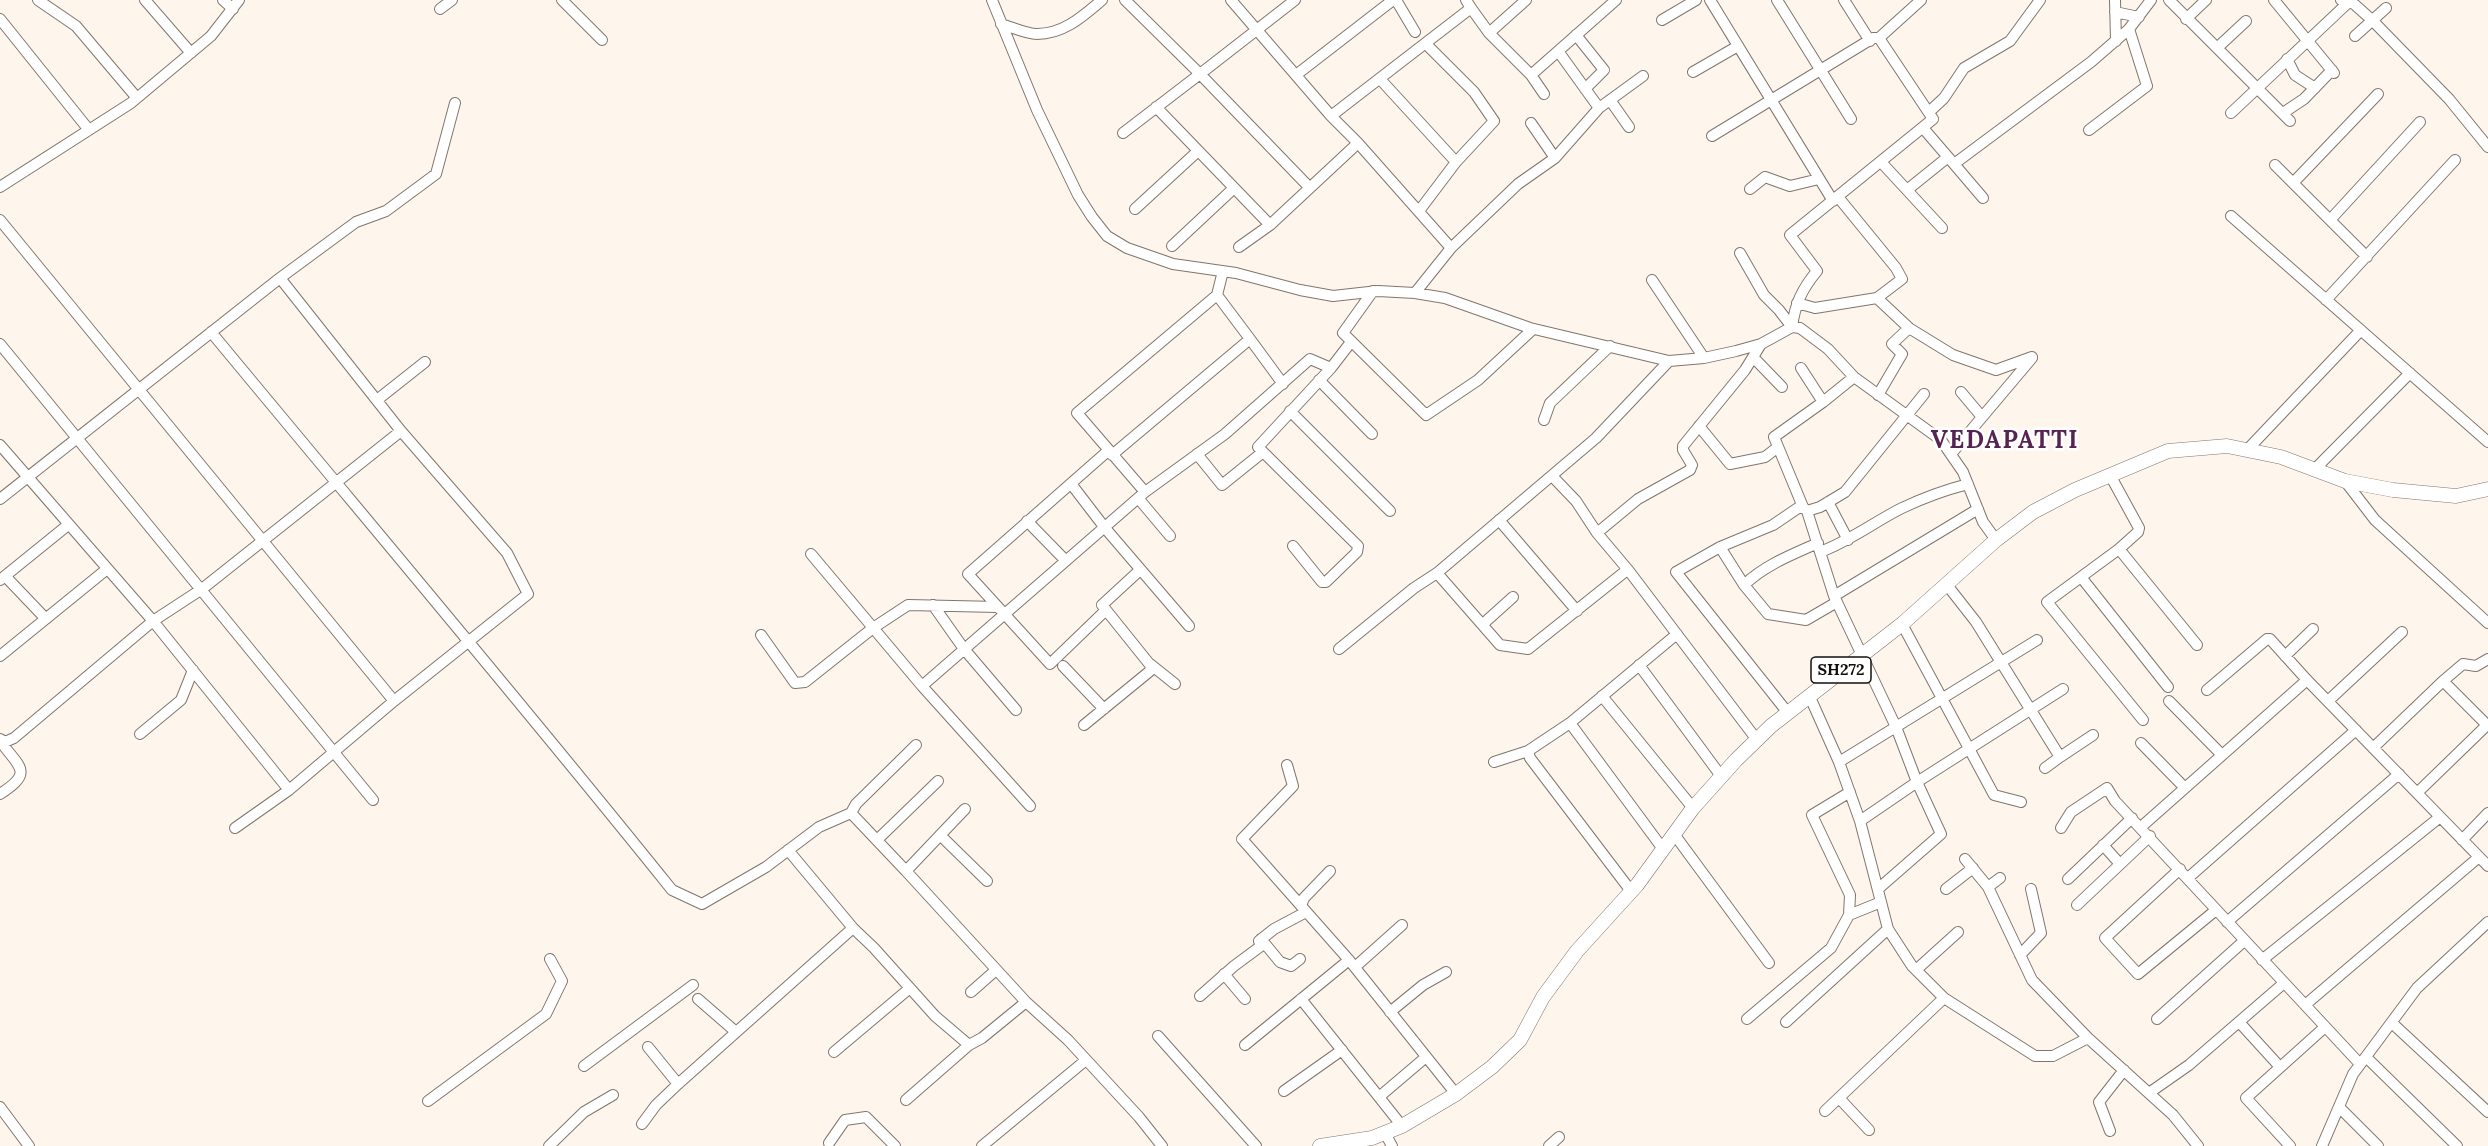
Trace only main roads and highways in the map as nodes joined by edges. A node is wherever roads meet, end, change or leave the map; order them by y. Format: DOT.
graph roads {
  1 [pos="2488,489"];
  2 [pos="1320,1146"];
  1 -- 2 [label="main road, SH272"];
}
